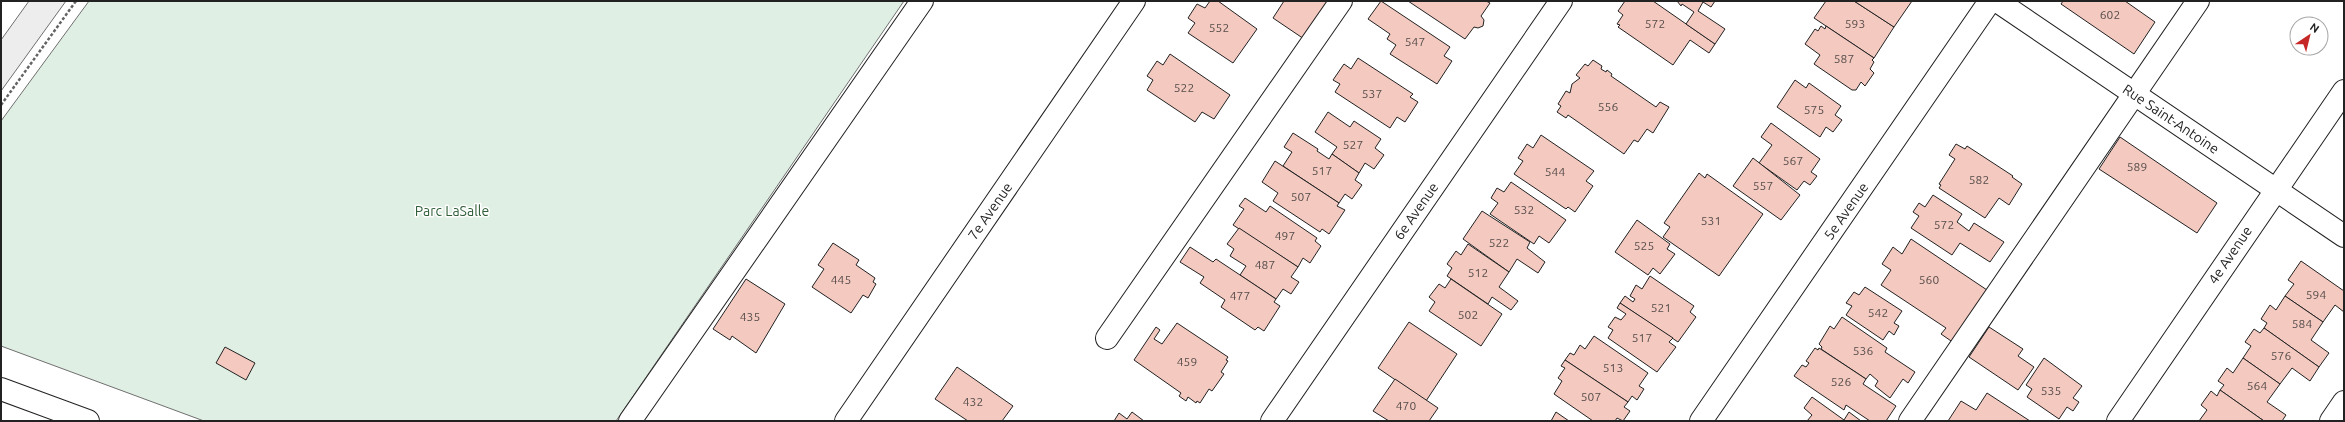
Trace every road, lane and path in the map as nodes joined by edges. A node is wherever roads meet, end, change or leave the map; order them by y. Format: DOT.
graph roads {
  1 [pos="76,1"];
  2 [pos="922,1"];
  3 [pos="1134,1"];
  4 [pos="1341,1"];
  5 [pos="1561,1"];
  6 [pos="1990,1"];
  7 [pos="1997,1"];
  8 [pos="2198,1"];
  9 [pos="2344,91"];
  10 [pos="2134,94"];
  11 [pos="1,105"];
  12 [pos="2275,189"];
  13 [pos="2344,236"];
  14 [pos="1107,338"];
  15 [pos="1,389"];
  16 [pos="2344,402"];
  17 [pos="88,421"];
  18 [pos="630,421"];
  19 [pos="846,421"];
  20 [pos="1272,421"];
  21 [pos="1701,421"];
  22 [pos="1910,421"];
  23 [pos="2118,421"];
  24 [pos="2330,421"];
  1 -- 11 [label="path"];
  2 -- 18 [label="street"];
  3 -- 19 [label="street, 7e Avenue"];
  4 -- 14 [label="street"];
  5 -- 20 [label="street, 6e Avenue"];
  6 -- 21 [label="street, 5e Avenue"];
  7 -- 10 [label="street, Rue Saint-Antoine"];
  8 -- 10 [label="street"];
  9 -- 12 [label="street, 4e Avenue"];
  10 -- 12 [label="street, Rue Saint-Antoine"];
  10 -- 22 [label="street"];
  12 -- 13 [label="street, Rue Saint-Antoine"];
  12 -- 23 [label="street, 4e Avenue"];
  15 -- 17 [label="street"];
  16 -- 24 [label="street"];
}
